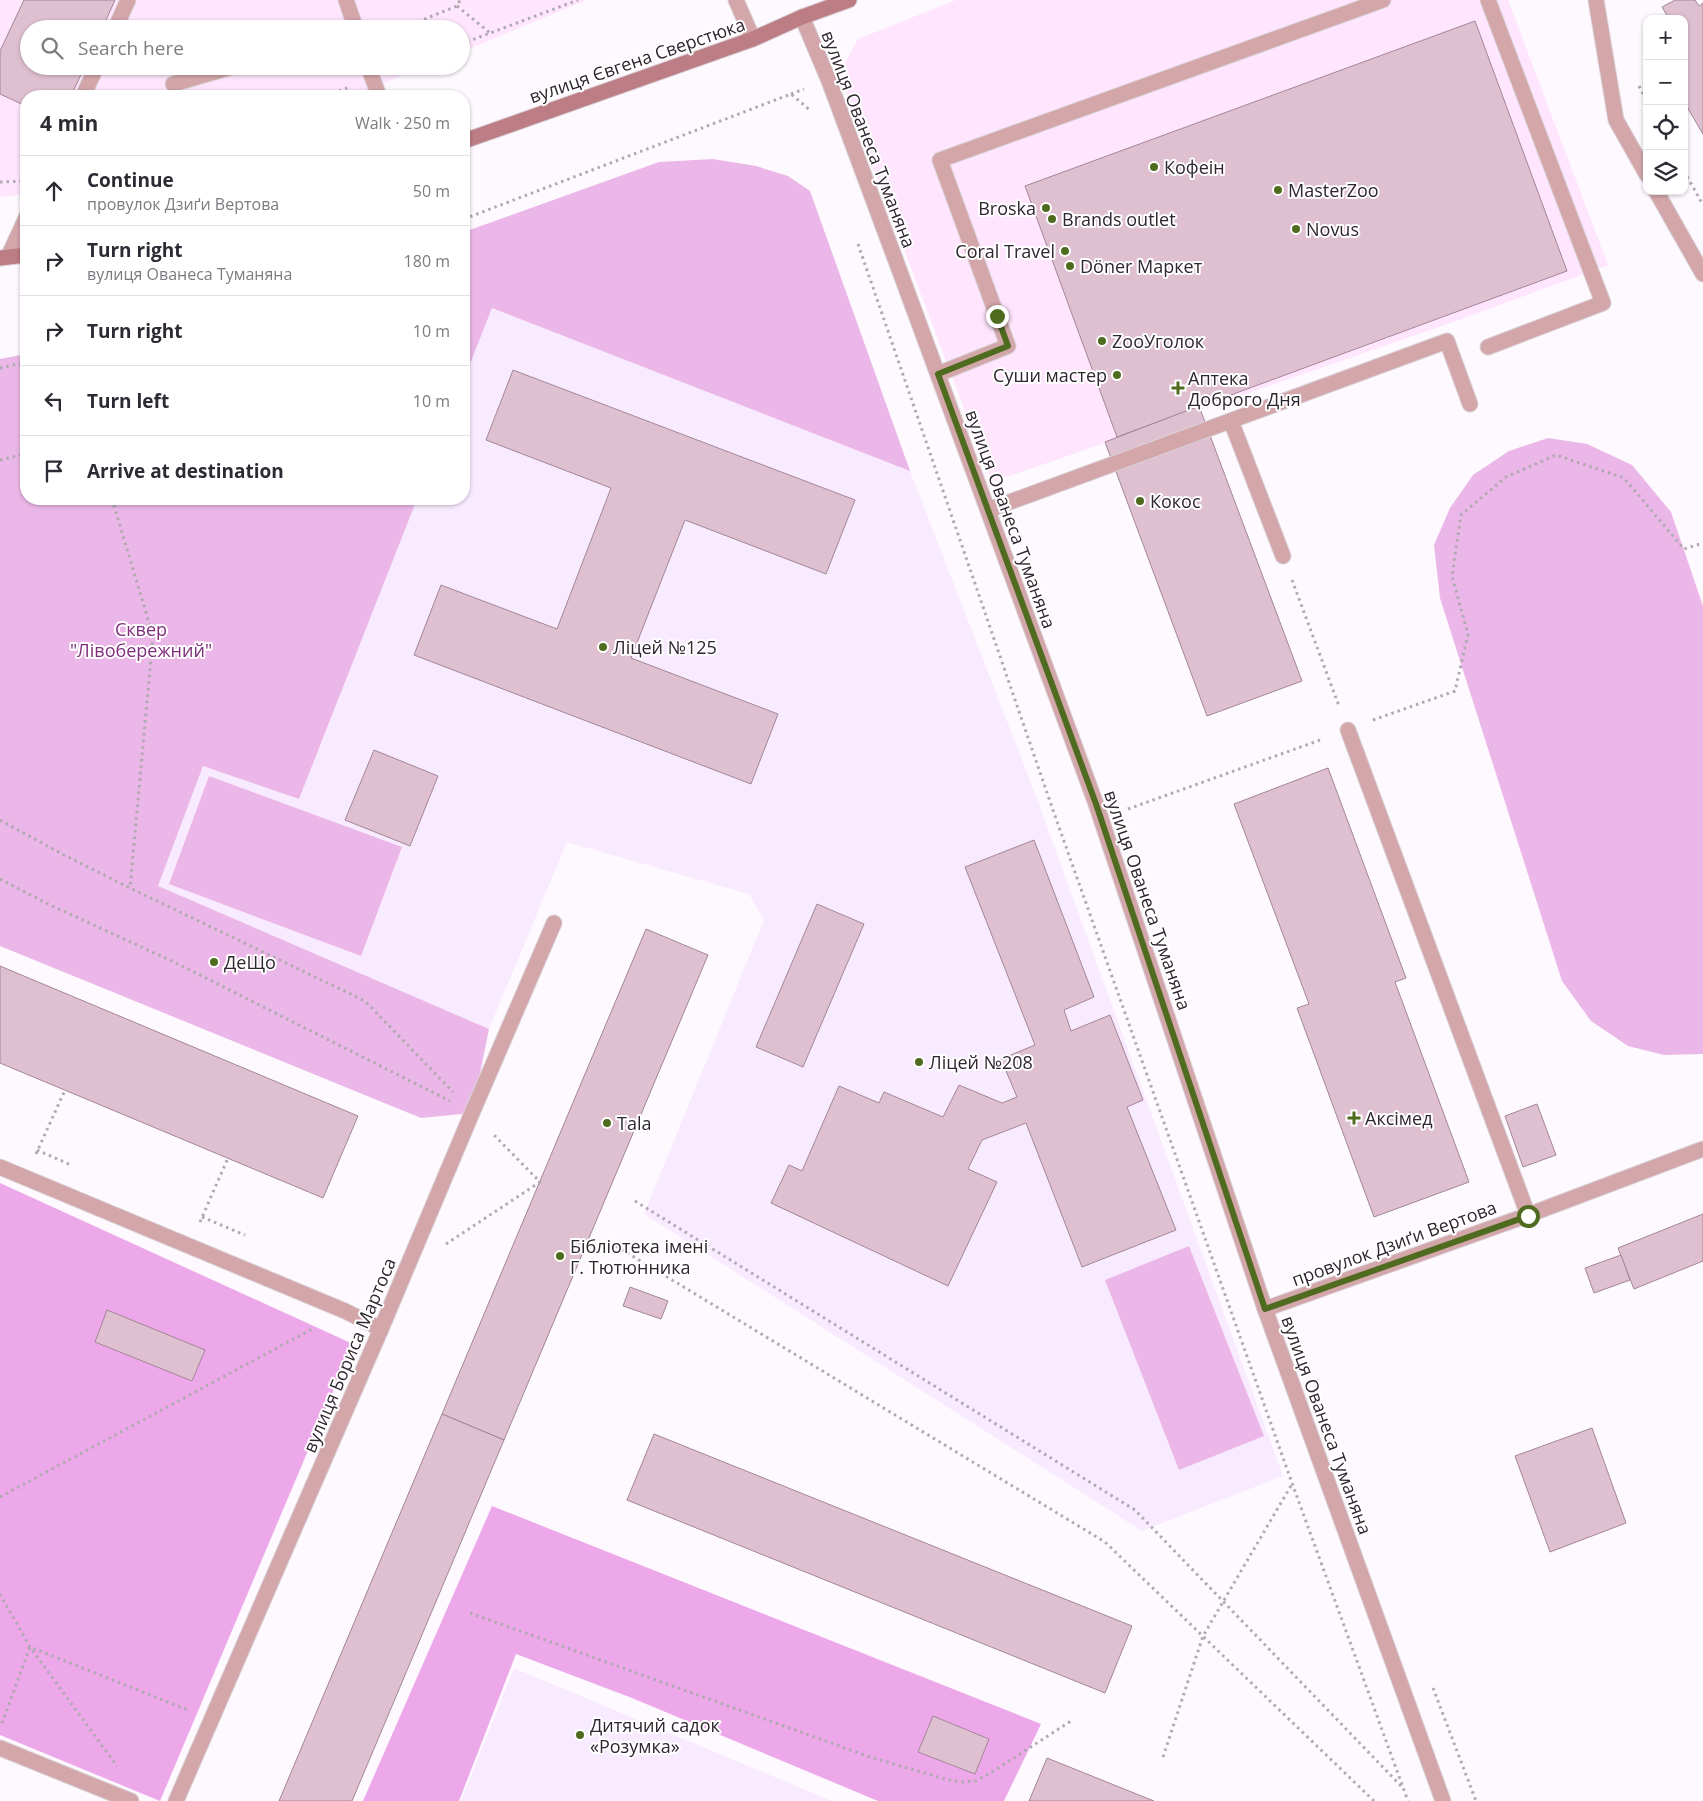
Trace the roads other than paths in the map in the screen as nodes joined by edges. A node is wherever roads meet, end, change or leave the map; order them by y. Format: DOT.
graph roads {
  1 [pos="128,0"];
  2 [pos="346,0"];
  3 [pos="736,0"];
  4 [pos="849,0"];
  5 [pos="1383,0"];
  6 [pos="1488,0"];
  7 [pos="1596,0"];
  8 [pos="802,17"];
  9 [pos="119,20"];
  10 [pos="353,20"];
  11 [pos="753,39"];
  12 [pos="93,75"];
  13 [pos="204,75"];
  14 [pos="371,75"];
  15 [pos="173,84"];
  16 [pos="86,90"];
  17 [pos="377,90"];
  18 [pos="470,139"];
  19 [pos="1643,168"];
  20 [pos="1658,195"];
  21 [pos="20,229"];
  22 [pos="20,256"];
  23 [pos="4,258"];
  24 [pos="1703,274"];
  25 [pos="1488,347"];
  26 [pos="938,374"];
  27 [pos="1470,404"];
  28 [pos="1231,421"];
  29 [pos="988,510"];
  30 [pos="1283,556"];
  31 [pos="1348,730"];
  32 [pos="554,923"];
  33 [pos="1703,1148"];
  34 [pos="0,1166"];
  35 [pos="1528,1216"];
  36 [pos="1265,1309"];
  37 [pos="382,1329"];
  38 [pos="0,1748"];
  39 [pos="131,1801"];
  40 [pos="176,1801"];
  41 [pos="1443,1801"];
  1 -- 9 [label="street"];
  2 -- 10 [label="street"];
  3 -- 11 [label="street"];
  4 -- 8 [label="main road, вулиця Євгена Сверстюка"];
  5 -- 26 [label="street"];
  6 -- 25 [label="street"];
  7 -- 19 [label="street"];
  8 -- 11 [label="main road, вулиця Євгена Сверстюка"];
  8 -- 26 [label="street, вулиця Ованеса Туманяна"];
  11 -- 18 [label="main road, вулиця Євгена Сверстюка"];
  12 -- 16 [label="street"];
  13 -- 15 [label="street"];
  14 -- 17 [label="street"];
  20 -- 24 [label="street"];
  21 -- 23 [label="street"];
  22 -- 23 [label="main road"];
  26 -- 29 [label="street, вулиця Ованеса Туманяна"];
  27 -- 28 [label="street"];
  28 -- 29 [label="street"];
  28 -- 30 [label="street"];
  29 -- 36 [label="street, вулиця Ованеса Туманяна"];
  31 -- 35 [label="street"];
  32 -- 37 [label="street, вулиця Бориса Мартоса"];
  33 -- 35 [label="street, провулок Дзиґи Вертова"];
  34 -- 37 [label="street"];
  35 -- 36 [label="street, провулок Дзиґи Вертова"];
  36 -- 41 [label="street, вулиця Ованеса Туманяна"];
  37 -- 40 [label="street, вулиця Бориса Мартоса"];
  38 -- 39 [label="street"];
}
